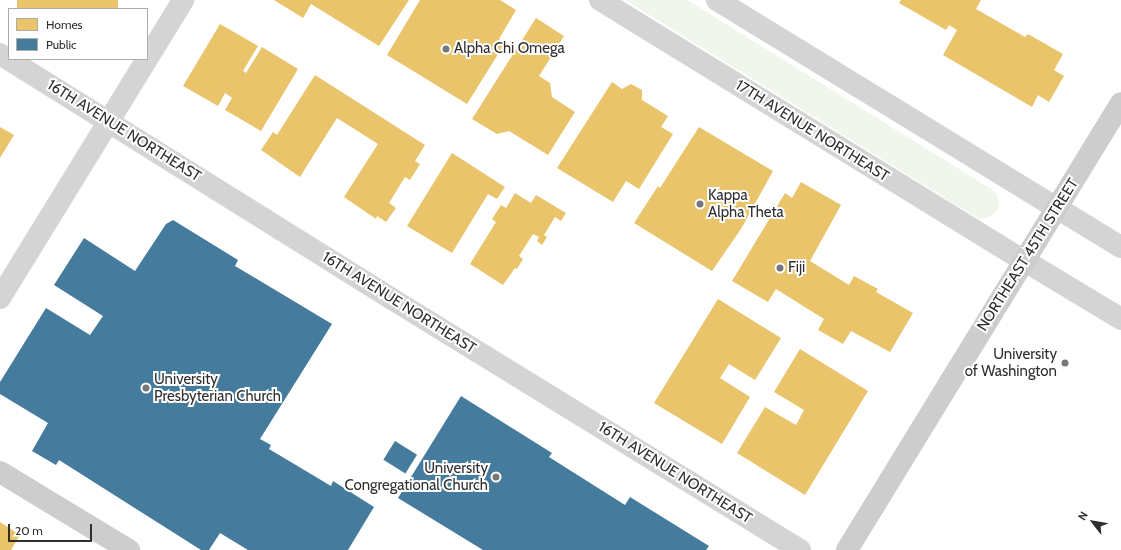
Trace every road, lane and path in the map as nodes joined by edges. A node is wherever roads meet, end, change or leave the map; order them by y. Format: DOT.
graph roads {
  1 [pos="183,0"];
  2 [pos="600,0"];
  3 [pos="717,0"];
  4 [pos="148,57"];
  5 [pos="10,60"];
  6 [pos="146,60"];
  7 [pos="1121,103"];
  8 [pos="108,122"];
  9 [pos="1057,208"];
  10 [pos="1121,247"];
  11 [pos="1025,260"];
  12 [pos="0,298"];
  13 [pos="1121,319"];
  14 [pos="0,472"];
  15 [pos="129,550"];
  16 [pos="800,550"];
  17 [pos="847,550"];
  1 -- 4 [label="street"];
  2 -- 11 [label="street, 17TH AVENUE NORTHEAST"];
  3 -- 9 [label="street"];
  5 -- 8 [label="street, 16TH AVENUE NORTHEAST"];
  6 -- 8 [label="street"];
  7 -- 9 [label="main road, NORTHEAST 45TH STREET"];
  8 -- 12 [label="street"];
  8 -- 16 [label="street, 16TH AVENUE NORTHEAST"];
  9 -- 10 [label="street"];
  9 -- 11 [label="main road, NORTHEAST 45TH STREET"];
  11 -- 13 [label="street, 17TH AVENUE NORTHEAST"];
  11 -- 17 [label="main road, NORTHEAST 45TH STREET"];
  14 -- 15 [label="main road"];
}
